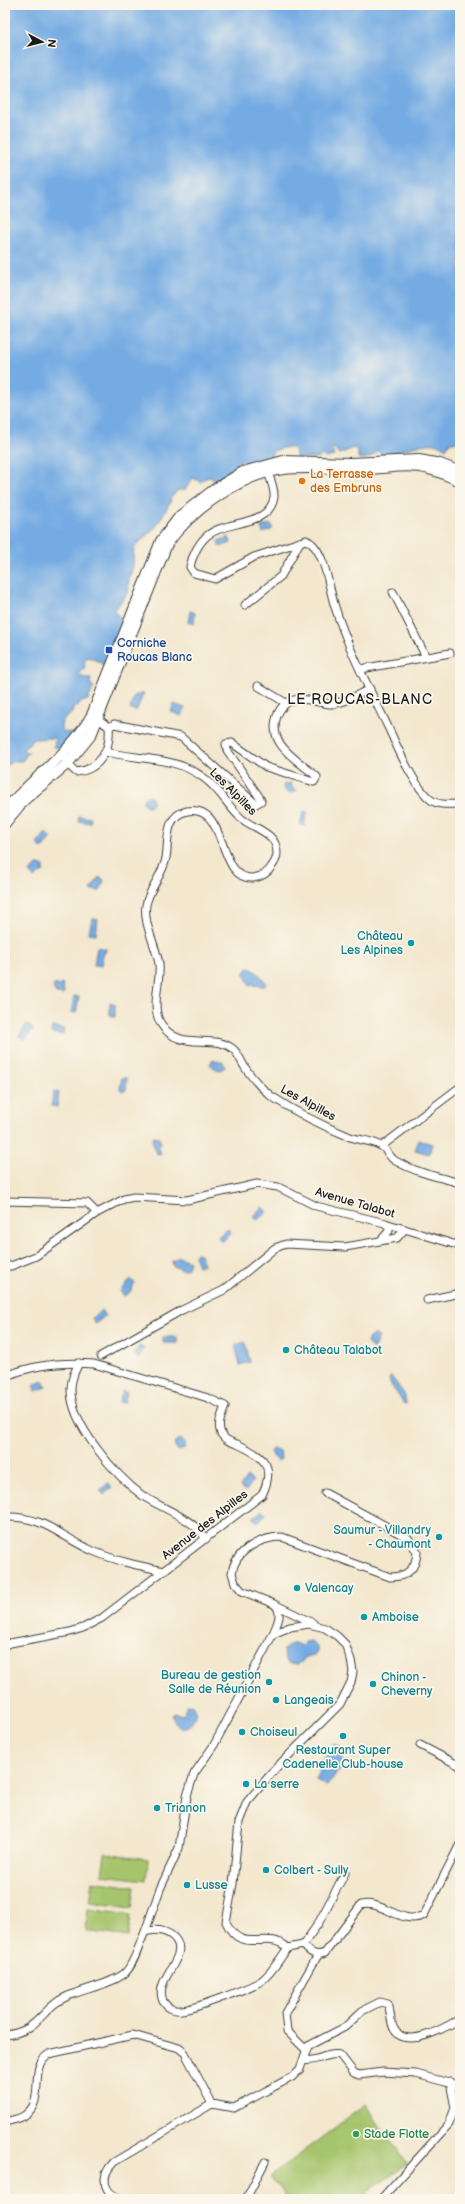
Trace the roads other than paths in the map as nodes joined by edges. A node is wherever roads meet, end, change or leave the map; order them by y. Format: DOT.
graph roads {
  1 [pos="267,468"];
  2 [pos="460,472"];
  3 [pos="460,482"];
  4 [pos="300,542"];
  5 [pos="393,592"];
  6 [pos="245,605"];
  7 [pos="450,653"];
  8 [pos="426,657"];
  9 [pos="361,669"];
  10 [pos="258,686"];
  11 [pos="370,689"];
  12 [pos="286,703"];
  13 [pos="95,716"];
  14 [pos="109,727"];
  15 [pos="106,752"];
  16 [pos="63,759"];
  17 [pos="460,804"];
  18 [pos="5,810"];
  19 [pos="5,823"];
  20 [pos="460,1087"];
  21 [pos="382,1146"];
  22 [pos="460,1183"];
  23 [pos="5,1201"];
  24 [pos="97,1213"];
  25 [pos="385,1223"];
  26 [pos="405,1229"];
  27 [pos="382,1239"];
  28 [pos="460,1246"];
  29 [pos="5,1266"];
  30 [pos="460,1293"];
  31 [pos="427,1300"];
  32 [pos="101,1356"];
  33 [pos="79,1363"];
  34 [pos="9,1375"];
  35 [pos="325,1493"];
  36 [pos="5,1517"];
  37 [pos="206,1539"];
  38 [pos="164,1571"];
  39 [pos="274,1604"];
  40 [pos="316,1625"];
  41 [pos="273,1634"];
  42 [pos="5,1645"];
  43 [pos="420,1745"];
  44 [pos="460,1766"];
  45 [pos="460,1844"];
  46 [pos="345,1873"];
  47 [pos="145,1932"];
  48 [pos="303,1944"];
  49 [pos="288,1948"];
  50 [pos="318,1955"];
  51 [pos="460,2018"];
  52 [pos="5,2034"];
  53 [pos="306,2050"];
  54 [pos="304,2060"];
  55 [pos="450,2082"];
  56 [pos="460,2086"];
  57 [pos="212,2104"];
  58 [pos="5,2122"];
  59 [pos="265,2162"];
  60 [pos="460,2196"];
  61 [pos="122,2199"];
  62 [pos="246,2199"];
  63 [pos="381,2199"];
  64 [pos="458,2199"];
  1 -- 2 [label="main road"];
  1 -- 3 [label="main road"];
  1 -- 4 [label="street"];
  1 -- 13 [label="main road"];
  4 -- 6 [label="street"];
  4 -- 9 [label="street"];
  5 -- 8 [label="street"];
  7 -- 8 [label="street"];
  8 -- 9 [label="street"];
  9 -- 11 [label="street"];
  10 -- 12 [label="street"];
  11 -- 12 [label="street"];
  11 -- 17 [label="street"];
  12 -- 14 [label="street"];
  13 -- 14 [label="street"];
  13 -- 16 [label="main road"];
  13 -- 16 [label="main road"];
  14 -- 15 [label="street"];
  15 -- 16 [label="street"];
  15 -- 21 [label="street, Les Alpilles"];
  16 -- 18 [label="main road"];
  16 -- 19 [label="main road"];
  20 -- 21 [label="street"];
  21 -- 22 [label="street, Les Alpilles"];
  23 -- 24 [label="street"];
  24 -- 25 [label="street, Avenue Talabot"];
  24 -- 29 [label="street, Avenue Talabot"];
  25 -- 26 [label="street, Avenue Talabot"];
  25 -- 27 [label="street"];
  26 -- 27 [label="street, Avenue Talabot"];
  26 -- 28 [label="street"];
  27 -- 32 [label="street, Avenue Talabot"];
  30 -- 31 [label="street"];
  33 -- 34 [label="street"];
  33 -- 37 [label="street"];
  33 -- 37 [label="street, Avenue des Alpilles"];
  35 -- 39 [label="street"];
  36 -- 38 [label="street"];
  37 -- 38 [label="street, Avenue des Alpilles"];
  38 -- 42 [label="street, Avenue des Alpilles"];
  39 -- 40 [label="street"];
  39 -- 41 [label="street"];
  40 -- 41 [label="street"];
  40 -- 49 [label="street"];
  41 -- 47 [label="street"];
  43 -- 44 [label="street"];
  45 -- 50 [label="street"];
  46 -- 48 [label="street"];
  47 -- 49 [label="street"];
  47 -- 52 [label="street"];
  48 -- 49 [label="street"];
  48 -- 50 [label="street"];
  50 -- 53 [label="street"];
  51 -- 53 [label="street"];
  53 -- 54 [label="street"];
  54 -- 55 [label="street"];
  54 -- 57 [label="street"];
  55 -- 56 [label="street"];
  55 -- 63 [label="street"];
  57 -- 58 [label="street"];
  57 -- 61 [label="street"];
  59 -- 62 [label="street"];
  60 -- 64 [label="street"];
}
